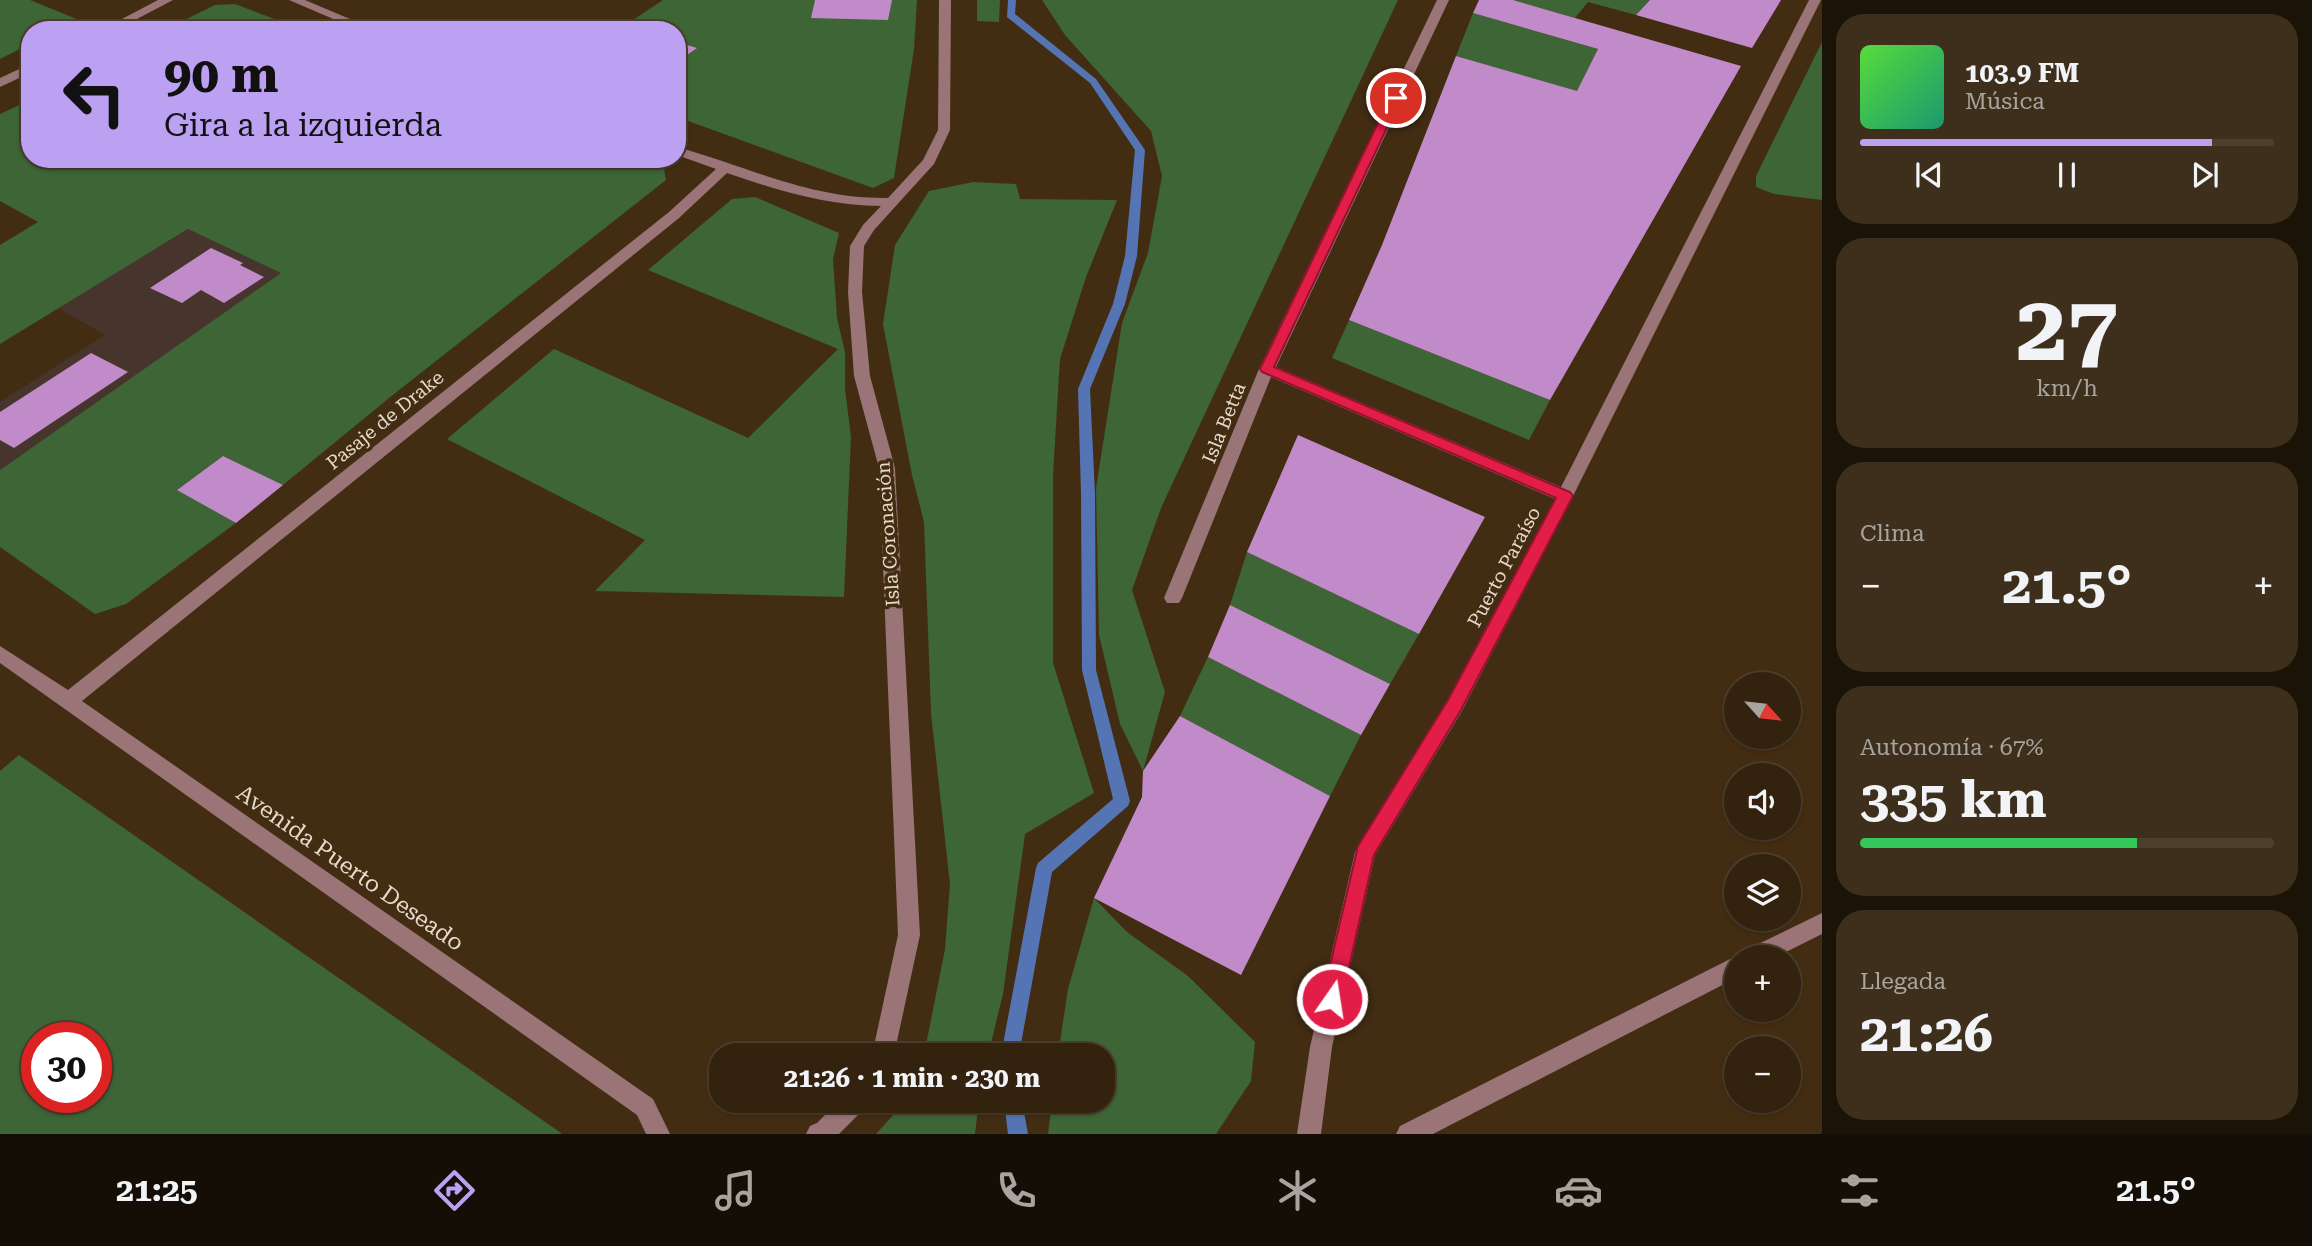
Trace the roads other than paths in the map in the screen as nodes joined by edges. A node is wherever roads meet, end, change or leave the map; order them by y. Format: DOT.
graph roads {
  1 [pos="167,0"];
  2 [pos="295,0"];
  3 [pos="945,0"];
  4 [pos="1443,0"];
  5 [pos="1815,0"];
  6 [pos="125,21"];
  7 [pos="348,21"];
  8 [pos="21,72"];
  9 [pos="0,83"];
  10 [pos="686,154"];
  11 [pos="726,167"];
  12 [pos="892,202"];
  13 [pos="1266,369"];
  14 [pos="1565,496"];
  15 [pos="1173,598"];
  16 [pos="0,653"];
  17 [pos="68,702"];
  18 [pos="1822,923"];
  19 [pos="1778,945"];
  20 [pos="1724,973"];
  21 [pos="886,1043"];
  22 [pos="844,1113"];
  23 [pos="658,1134"];
  24 [pos="818,1134"];
  25 [pos="1309,1134"];
  26 [pos="1408,1134"];
  1 -- 6 [label="street"];
  2 -- 7 [label="street"];
  3 -- 12 [label="street, Isla Coronación"];
  4 -- 13 [label="street, Isla Betta"];
  5 -- 14 [label="street, Puerto Paraíso"];
  8 -- 9 [label="street"];
  10 -- 11 [label="street"];
  11 -- 12 [label="street"];
  11 -- 17 [label="street, Pasaje de Drake"];
  12 -- 21 [label="street, Isla Coronación"];
  13 -- 14 [label="street"];
  13 -- 15 [label="street, Isla Betta"];
  14 -- 25 [label="street, Puerto Paraíso"];
  16 -- 17 [label="street, Avenida Puerto Deseado"];
  17 -- 23 [label="street, Avenida Puerto Deseado"];
  18 -- 19 [label="street"];
  20 -- 26 [label="street"];
  22 -- 24 [label="street"];
}
